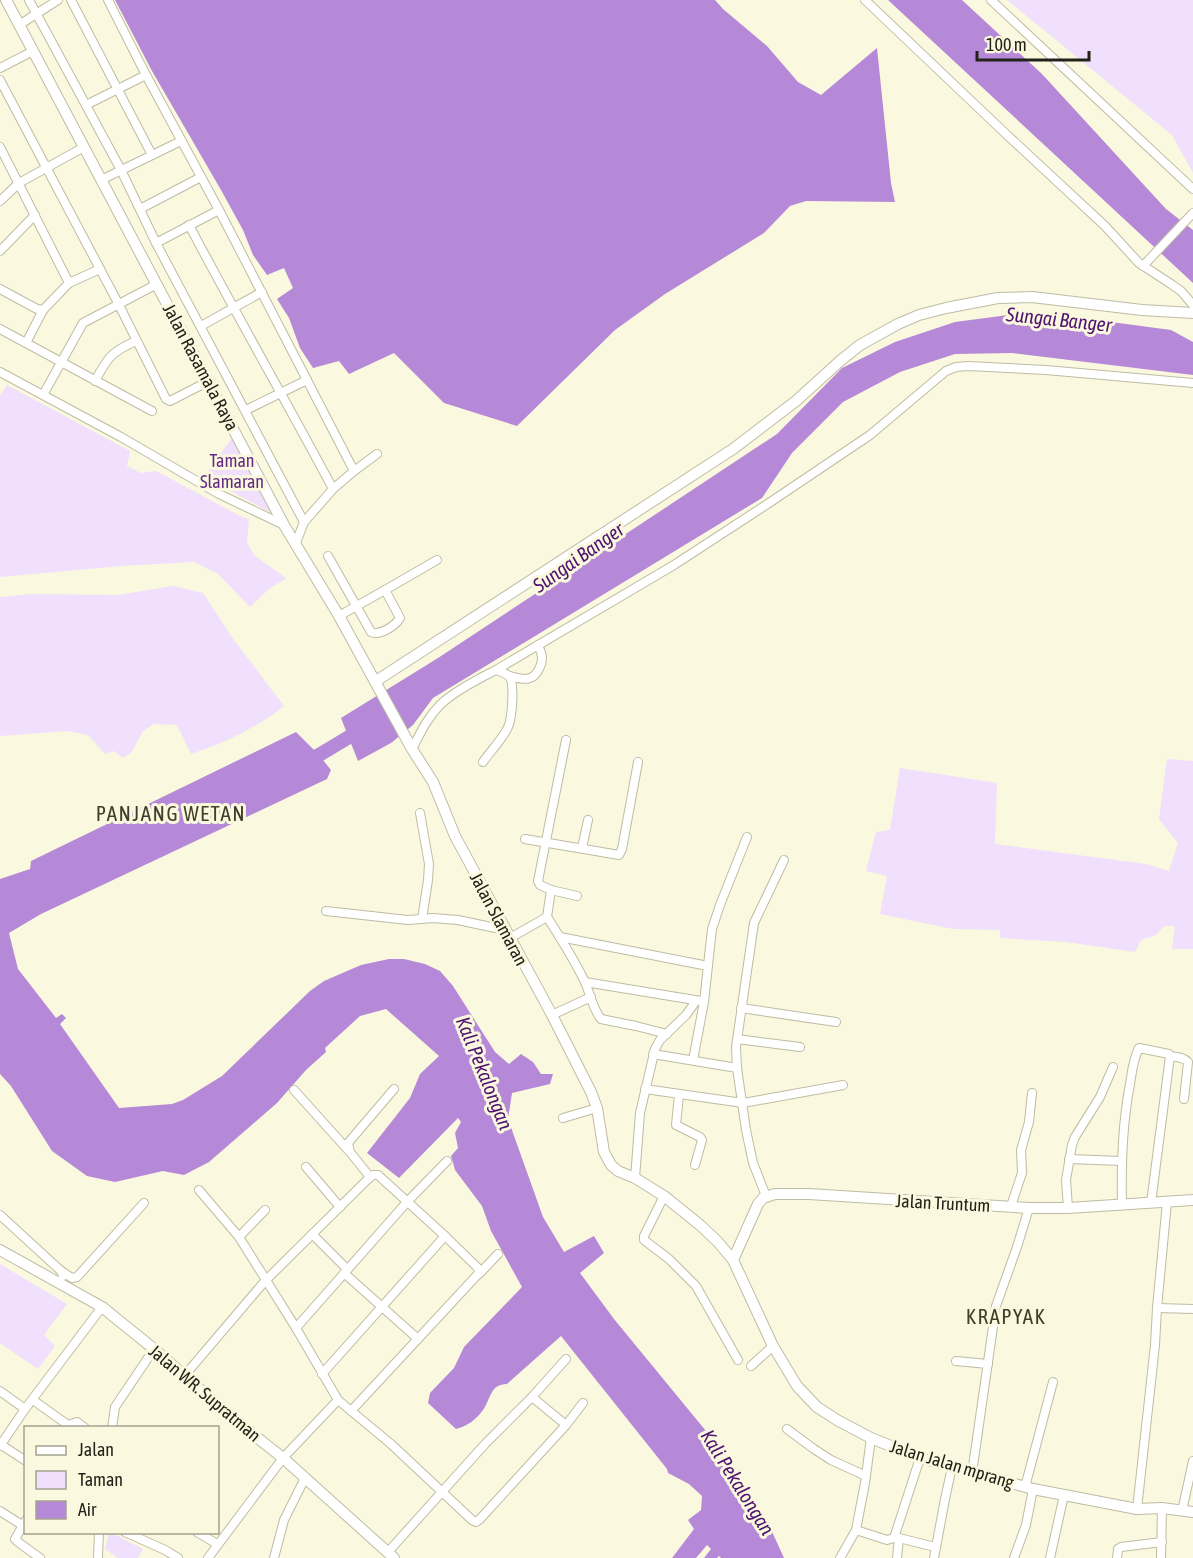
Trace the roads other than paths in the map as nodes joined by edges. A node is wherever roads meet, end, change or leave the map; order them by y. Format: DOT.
graph roads {
  1 [pos="6,0"];
  2 [pos="29,0"];
  3 [pos="58,0"];
  4 [pos="71,0"];
  5 [pos="108,0"];
  6 [pos="865,0"];
  7 [pos="992,0"];
  8 [pos="36,14"];
  9 [pos="19,25"];
  10 [pos="33,51"];
  11 [pos="0,68"];
  12 [pos="146,75"];
  13 [pos="0,80"];
  14 [pos="118,89"];
  15 [pos="86,105"];
  16 [pos="181,141"];
  17 [pos="84,147"];
  18 [pos="0,148"];
  19 [pos="152,155"];
  20 [pos="46,168"];
  21 [pos="121,170"];
  22 [pos="201,177"];
  23 [pos="101,180"];
  24 [pos="19,183"];
  25 [pos="1193,189"];
  26 [pos="0,201"];
  27 [pos="140,209"];
  28 [pos="219,210"];
  29 [pos="1193,213"];
  30 [pos="35,215"];
  31 [pos="189,225"];
  32 [pos="156,243"];
  33 [pos="0,250"];
  34 [pos="1144,265"];
  35 [pos="100,269"];
  36 [pos="69,284"];
  37 [pos="157,284"];
  38 [pos="0,289"];
  39 [pos="262,292"];
  40 [pos="118,303"];
  41 [pos="1193,305"];
  42 [pos="233,308"];
  43 [pos="43,310"];
  44 [pos="1193,313"];
  45 [pos="201,326"];
  46 [pos="0,329"];
  47 [pos="136,341"];
  48 [pos="26,343"];
  49 [pos="62,362"];
  50 [pos="0,372"];
  51 [pos="307,380"];
  52 [pos="95,381"];
  53 [pos="208,381"];
  54 [pos="1193,383"];
  55 [pos="281,392"];
  56 [pos="44,395"];
  57 [pos="246,410"];
  58 [pos="152,411"];
  59 [pos="376,454"];
  60 [pos="354,471"];
  61 [pos="333,489"];
  62 [pos="304,522"];
  63 [pos="284,525"];
  64 [pos="296,543"];
  65 [pos="328,556"];
  66 [pos="437,560"];
  67 [pos="385,590"];
  68 [pos="356,606"];
  69 [pos="339,616"];
  70 [pos="538,645"];
  71 [pos="496,670"];
  72 [pos="509,676"];
  73 [pos="378,686"];
  74 [pos="566,740"];
  75 [pos="409,745"];
  76 [pos="483,762"];
  77 [pos="638,762"];
  78 [pos="420,813"];
  79 [pos="588,820"];
  80 [pos="747,837"];
  81 [pos="525,839"];
  82 [pos="545,843"];
  83 [pos="582,848"];
  84 [pos="784,860"];
  85 [pos="551,890"];
  86 [pos="577,896"];
  87 [pos="326,911"];
  88 [pos="547,917"];
  89 [pos="422,919"];
  90 [pos="508,934"];
  91 [pos="560,937"];
  92 [pos="708,966"];
  93 [pos="585,982"];
  94 [pos="591,997"];
  95 [pos="700,1001"];
  96 [pos="741,1008"];
  97 [pos="552,1016"];
  98 [pos="836,1022"];
  99 [pos="666,1034"];
  100 [pos="737,1039"];
  101 [pos="800,1047"];
  102 [pos="653,1054"];
  103 [pos="1170,1056"];
  104 [pos="693,1060"];
  105 [pos="1113,1067"];
  106 [pos="737,1068"];
  107 [pos="843,1085"];
  108 [pos="394,1089"];
  109 [pos="645,1089"];
  110 [pos="294,1090"];
  111 [pos="1032,1093"];
  112 [pos="679,1095"];
  113 [pos="1184,1099"];
  114 [pos="743,1103"];
  115 [pos="597,1108"];
  116 [pos="563,1118"];
  117 [pos="349,1150"];
  118 [pos="1069,1159"];
  119 [pos="447,1161"];
  120 [pos="1121,1161"];
  121 [pos="695,1165"];
  122 [pos="306,1167"];
  123 [pos="370,1177"];
  124 [pos="635,1178"];
  125 [pos="198,1190"];
  126 [pos="664,1196"];
  127 [pos="766,1196"];
  128 [pos="1193,1200"];
  129 [pos="407,1202"];
  130 [pos="1167,1202"];
  131 [pos="144,1203"];
  132 [pos="1151,1203"];
  133 [pos="1122,1204"];
  134 [pos="1011,1206"];
  135 [pos="340,1207"];
  136 [pos="1029,1208"];
  137 [pos="1068,1208"];
  138 [pos="265,1209"];
  139 [pos="0,1215"];
  140 [pos="312,1234"];
  141 [pos="445,1236"];
  142 [pos="238,1237"];
  143 [pos="0,1250"];
  144 [pos="498,1254"];
  145 [pos="733,1260"];
  146 [pos="61,1271"];
  147 [pos="346,1271"];
  148 [pos="479,1274"];
  149 [pos="265,1281"];
  150 [pos="63,1285"];
  151 [pos="381,1306"];
  152 [pos="102,1307"];
  153 [pos="1157,1308"];
  154 [pos="1193,1309"];
  155 [pos="296,1328"];
  156 [pos="418,1339"];
  157 [pos="773,1346"];
  158 [pos="154,1349"];
  159 [pos="566,1359"];
  160 [pos="738,1360"];
  161 [pos="956,1360"];
  162 [pos="988,1364"];
  163 [pos="751,1366"];
  164 [pos="322,1374"];
  165 [pos="185,1376"];
  166 [pos="1053,1382"];
  167 [pos="0,1391"];
  168 [pos="532,1397"];
  169 [pos="33,1400"];
  170 [pos="338,1400"];
  171 [pos="583,1404"];
  172 [pos="25,1409"];
  173 [pos="351,1411"];
  174 [pos="566,1425"];
  175 [pos="82,1426"];
  176 [pos="112,1426"];
  177 [pos="787,1429"];
  178 [pos="871,1438"];
  179 [pos="0,1445"];
  180 [pos="920,1458"];
  181 [pos="24,1460"];
  182 [pos="281,1460"];
  183 [pos="1193,1461"];
  184 [pos="952,1467"];
  185 [pos="972,1473"];
  186 [pos="866,1476"];
  187 [pos="305,1478"];
  188 [pos="1029,1488"];
  189 [pos="442,1493"];
  190 [pos="1064,1495"];
  191 [pos="1162,1508"];
  192 [pos="1137,1509"];
  193 [pos="0,1511"];
  194 [pos="1187,1511"];
  195 [pos="24,1522"];
  196 [pos="856,1530"];
  197 [pos="99,1534"];
  198 [pos="127,1534"];
  199 [pos="199,1534"];
  200 [pos="897,1538"];
  201 [pos="1162,1542"];
  202 [pos="217,1544"];
  203 [pos="935,1547"];
  204 [pos="163,1554"];
  205 [pos="391,1555"];
  206 [pos="40,1558"];
  207 [pos="98,1558"];
  208 [pos="178,1558"];
  209 [pos="208,1558"];
  210 [pos="274,1558"];
  211 [pos="840,1558"];
  212 [pos="897,1558"];
  213 [pos="934,1558"];
  214 [pos="1014,1558"];
  215 [pos="1050,1558"];
  216 [pos="1117,1558"];
  217 [pos="1161,1558"];
  1 -- 9 [label="street, Jalan Rasamala Raya"];
  2 -- 8 [label="street, Jalan Rasamala Raya"];
  3 -- 8 [label="street"];
  4 -- 14 [label="street"];
  5 -- 12 [label="street"];
  6 -- 34 [label="street"];
  7 -- 25 [label="street"];
  8 -- 9 [label="street"];
  8 -- 15 [label="street, Jalan Rasamala Raya"];
  9 -- 10 [label="street, Jalan Rasamala Raya"];
  10 -- 11 [label="street"];
  10 -- 17 [label="street, Jalan Rasamala Raya"];
  12 -- 14 [label="street"];
  12 -- 16 [label="street"];
  13 -- 20 [label="street"];
  14 -- 15 [label="street"];
  14 -- 19 [label="street"];
  15 -- 21 [label="street, Jalan Rasamala Raya"];
  16 -- 19 [label="street"];
  16 -- 22 [label="street"];
  17 -- 20 [label="street"];
  17 -- 23 [label="street, Jalan Rasamala Raya"];
  18 -- 24 [label="street"];
  19 -- 21 [label="street"];
  20 -- 24 [label="street"];
  20 -- 35 [label="street"];
  21 -- 23 [label="street"];
  21 -- 27 [label="street, Jalan Rasamala Raya"];
  22 -- 27 [label="street"];
  22 -- 28 [label="street"];
  23 -- 37 [label="street, Jalan Rasamala Raya"];
  24 -- 26 [label="street"];
  24 -- 30 [label="street"];
  27 -- 32 [label="street, Jalan Rasamala Raya"];
  28 -- 31 [label="street"];
  28 -- 39 [label="street"];
  29 -- 34 [label="street"];
  30 -- 33 [label="street"];
  30 -- 36 [label="street"];
  31 -- 32 [label="street"];
  31 -- 42 [label="street"];
  32 -- 45 [label="street, Jalan Rasamala Raya"];
  34 -- 41 [label="street"];
  35 -- 36 [label="street"];
  35 -- 40 [label="street"];
  36 -- 43 [label="street"];
  37 -- 40 [label="street"];
  37 -- 53 [label="street, Jalan Rasamala Raya"];
  38 -- 43 [label="street"];
  39 -- 42 [label="street"];
  39 -- 51 [label="street"];
  40 -- 47 [label="street"];
  40 -- 49 [label="street"];
  42 -- 45 [label="street"];
  42 -- 55 [label="street"];
  43 -- 48 [label="street"];
  44 -- 73 [label="street"];
  45 -- 57 [label="street, Jalan Rasamala Raya"];
  46 -- 48 [label="street"];
  47 -- 52 [label="street"];
  47 -- 53 [label="street"];
  48 -- 49 [label="street"];
  49 -- 52 [label="street"];
  49 -- 56 [label="street"];
  50 -- 56 [label="street"];
  51 -- 55 [label="street"];
  51 -- 60 [label="street"];
  52 -- 58 [label="street"];
  53 -- 63 [label="street, Jalan Rasamala Raya"];
  54 -- 70 [label="street"];
  55 -- 57 [label="street"];
  55 -- 61 [label="street"];
  56 -- 63 [label="street"];
  57 -- 62 [label="street, Jalan Rasamala Raya"];
  59 -- 60 [label="street"];
  60 -- 61 [label="street"];
  61 -- 62 [label="street"];
  62 -- 64 [label="street"];
  63 -- 64 [label="street, Jalan Rasamala Raya"];
  64 -- 69 [label="street, Jalan Slamaran"];
  65 -- 68 [label="street"];
  66 -- 67 [label="street"];
  67 -- 68 [label="street"];
  67 -- 68 [label="street"];
  68 -- 69 [label="street"];
  69 -- 73 [label="street, Jalan Slamaran"];
  70 -- 71 [label="street"];
  70 -- 72 [label="street"];
  71 -- 72 [label="street"];
  71 -- 75 [label="street"];
  72 -- 76 [label="street"];
  73 -- 75 [label="street, Jalan Slamaran"];
  74 -- 82 [label="street"];
  75 -- 90 [label="street, Jalan Slamaran"];
  77 -- 83 [label="street"];
  78 -- 89 [label="street"];
  79 -- 83 [label="street"];
  80 -- 92 [label="street"];
  81 -- 82 [label="street"];
  82 -- 83 [label="street"];
  82 -- 85 [label="street"];
  84 -- 96 [label="street"];
  85 -- 86 [label="street"];
  85 -- 88 [label="street"];
  87 -- 89 [label="street"];
  88 -- 90 [label="street"];
  88 -- 91 [label="street"];
  89 -- 90 [label="street"];
  90 -- 97 [label="street, Jalan Slamaran"];
  91 -- 92 [label="street"];
  91 -- 93 [label="street"];
  92 -- 95 [label="street"];
  93 -- 94 [label="street"];
  93 -- 95 [label="street"];
  94 -- 97 [label="street"];
  94 -- 99 [label="street"];
  95 -- 99 [label="street"];
  95 -- 104 [label="street"];
  96 -- 98 [label="street"];
  96 -- 100 [label="street"];
  97 -- 115 [label="street, Jalan Slamaran"];
  99 -- 102 [label="street"];
  100 -- 101 [label="street"];
  100 -- 106 [label="street"];
  102 -- 104 [label="street"];
  102 -- 109 [label="street"];
  103 -- 113 [label="street"];
  103 -- 120 [label="street"];
  103 -- 132 [label="street"];
  104 -- 106 [label="street"];
  105 -- 118 [label="street"];
  106 -- 114 [label="street"];
  107 -- 114 [label="street"];
  108 -- 117 [label="street"];
  109 -- 112 [label="street"];
  109 -- 124 [label="street"];
  110 -- 117 [label="street"];
  111 -- 134 [label="street"];
  112 -- 114 [label="street"];
  112 -- 121 [label="street"];
  114 -- 127 [label="street"];
  115 -- 116 [label="street"];
  115 -- 124 [label="street, Jalan Slamaran"];
  117 -- 123 [label="street"];
  118 -- 120 [label="street"];
  118 -- 137 [label="street"];
  119 -- 129 [label="street"];
  120 -- 133 [label="street"];
  122 -- 135 [label="street"];
  123 -- 129 [label="street"];
  123 -- 135 [label="street"];
  124 -- 126 [label="street, Jalan Slamaran"];
  125 -- 142 [label="street"];
  126 -- 145 [label="street, Jalan Slamaran"];
  126 -- 160 [label="street"];
  127 -- 134 [label="street, Jalan Truntum"];
  127 -- 145 [label="street"];
  128 -- 130 [label="street, Jalan Truntum"];
  129 -- 141 [label="street"];
  129 -- 147 [label="street"];
  130 -- 132 [label="street, Jalan Truntum"];
  130 -- 153 [label="street"];
  131 -- 146 [label="street"];
  132 -- 133 [label="street, Jalan Truntum"];
  133 -- 137 [label="street, Jalan Truntum"];
  134 -- 136 [label="street, Jalan Truntum"];
  135 -- 140 [label="street"];
  136 -- 137 [label="street, Jalan Truntum"];
  136 -- 162 [label="street"];
  138 -- 142 [label="street"];
  139 -- 146 [label="street"];
  140 -- 147 [label="street"];
  140 -- 149 [label="street"];
  141 -- 148 [label="street"];
  141 -- 151 [label="street"];
  142 -- 149 [label="street"];
  143 -- 150 [label="street, Jalan WR. Supratman"];
  144 -- 148 [label="street"];
  145 -- 157 [label="street, Jalan Jalan mprang"];
  146 -- 150 [label="street"];
  147 -- 151 [label="street"];
  147 -- 155 [label="street"];
  148 -- 156 [label="street"];
  149 -- 155 [label="street"];
  149 -- 165 [label="street"];
  150 -- 152 [label="street, Jalan WR. Supratman"];
  151 -- 156 [label="street"];
  151 -- 164 [label="street"];
  152 -- 158 [label="street, Jalan WR. Supratman"];
  152 -- 169 [label="street"];
  153 -- 154 [label="street"];
  153 -- 192 [label="street"];
  155 -- 164 [label="street"];
  156 -- 173 [label="street"];
  157 -- 163 [label="street"];
  157 -- 178 [label="street, Jalan Jalan mprang"];
  158 -- 165 [label="street, Jalan WR. Supratman"];
  158 -- 176 [label="street"];
  159 -- 168 [label="street"];
  161 -- 162 [label="street"];
  162 -- 185 [label="street"];
  164 -- 170 [label="street"];
  165 -- 182 [label="street, Jalan WR. Supratman"];
  166 -- 188 [label="street"];
  167 -- 172 [label="street"];
  168 -- 174 [label="street"];
  168 -- 189 [label="street"];
  169 -- 172 [label="street"];
  169 -- 175 [label="street"];
  170 -- 173 [label="street"];
  170 -- 182 [label="street"];
  171 -- 174 [label="street"];
  172 -- 179 [label="street"];
  173 -- 189 [label="street"];
  174 -- 189 [label="street"];
  177 -- 186 [label="street"];
  178 -- 180 [label="street, Jalan Jalan mprang"];
  178 -- 186 [label="street"];
  179 -- 181 [label="street"];
  180 -- 184 [label="street, Jalan Jalan mprang"];
  180 -- 200 [label="street"];
  182 -- 187 [label="street, Jalan WR. Supratman"];
  182 -- 202 [label="street"];
  183 -- 194 [label="street"];
  184 -- 185 [label="street, Jalan Jalan mprang"];
  184 -- 203 [label="street"];
  185 -- 188 [label="street, Jalan Jalan mprang"];
  186 -- 196 [label="street"];
  187 -- 205 [label="street, Jalan WR. Supratman"];
  187 -- 210 [label="street"];
  188 -- 190 [label="street, Jalan Jalan mprang"];
  188 -- 214 [label="street"];
  189 -- 205 [label="street"];
  190 -- 192 [label="street, Jalan Jalan mprang"];
  190 -- 215 [label="street"];
  191 -- 192 [label="street, Jalan Jalan mprang"];
  191 -- 194 [label="street, Jalan Jalan mprang"];
  191 -- 201 [label="street"];
  193 -- 195 [label="street"];
  195 -- 206 [label="street"];
  196 -- 200 [label="street"];
  196 -- 211 [label="street"];
  197 -- 207 [label="street"];
  198 -- 204 [label="street"];
  199 -- 202 [label="street"];
  200 -- 203 [label="street"];
  200 -- 212 [label="street"];
  201 -- 216 [label="street"];
  201 -- 217 [label="street"];
  202 -- 209 [label="street"];
  203 -- 213 [label="street"];
  204 -- 208 [label="street"];
}
